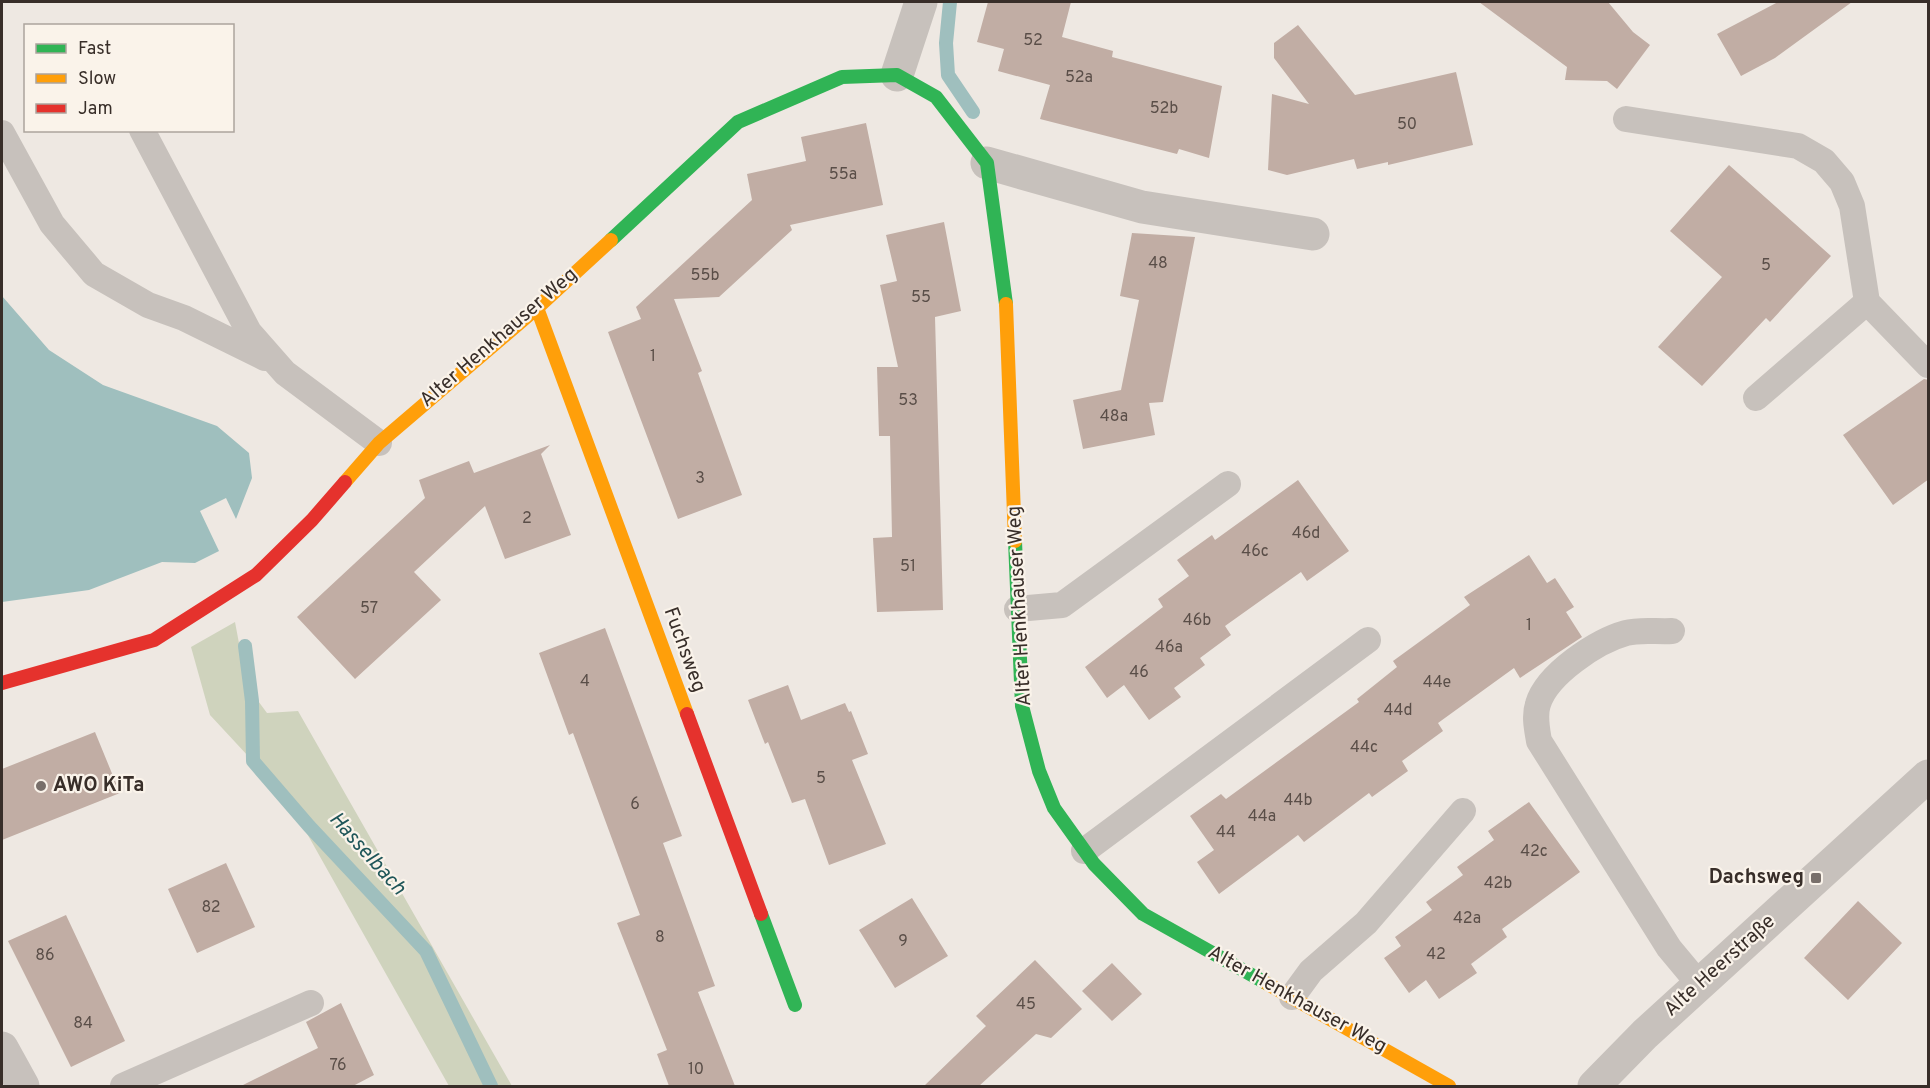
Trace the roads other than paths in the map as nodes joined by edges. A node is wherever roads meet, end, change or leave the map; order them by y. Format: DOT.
graph roads {
  1 [pos="921,2"];
  2 [pos="897,75"];
  3 [pos="1626,119"];
  4 [pos="143,132"];
  5 [pos="2,133"];
  6 [pos="987,163"];
  7 [pos="1313,234"];
  8 [pos="1867,302"];
  9 [pos="537,308"];
  10 [pos="276,364"];
  11 [pos="1929,365"];
  12 [pos="1756,398"];
  13 [pos="379,443"];
  14 [pos="1228,484"];
  15 [pos="1017,609"];
  16 [pos="1672,631"];
  17 [pos="1368,640"];
  18 [pos="2,683"];
  19 [pos="1929,776"];
  20 [pos="1463,811"];
  21 [pos="1084,851"];
  22 [pos="1700,984"];
  23 [pos="1292,997"];
  24 [pos="311,1003"];
  25 [pos="795,1005"];
  26 [pos="2,1048"];
  27 [pos="23,1086"];
  28 [pos="123,1086"];
  29 [pos="1449,1086"];
  30 [pos="1594,1086"];
  1 -- 2 [label="street"];
  2 -- 6 [label="street, Alter Henkhauser Weg"];
  2 -- 9 [label="street, Alter Henkhauser Weg"];
  3 -- 8 [label="lane"];
  4 -- 10 [label="lane"];
  5 -- 10 [label="lane"];
  6 -- 7 [label="street"];
  6 -- 15 [label="street, Alter Henkhauser Weg"];
  8 -- 11 [label="lane"];
  8 -- 12 [label="lane"];
  9 -- 13 [label="street, Alter Henkhauser Weg"];
  9 -- 25 [label="street, Fuchsweg"];
  10 -- 13 [label="lane"];
  13 -- 18 [label="street, Alter Henkhauser Weg"];
  14 -- 15 [label="lane"];
  15 -- 21 [label="street, Alter Henkhauser Weg"];
  16 -- 22 [label="lane"];
  17 -- 21 [label="lane"];
  19 -- 22 [label="street, Alte Heerstraße"];
  20 -- 23 [label="lane"];
  21 -- 23 [label="street, Alter Henkhauser Weg"];
  22 -- 30 [label="street, Alte Heerstraße"];
  23 -- 29 [label="street, Alter Henkhauser Weg"];
  24 -- 28 [label="lane"];
  26 -- 27 [label="street"];
}
